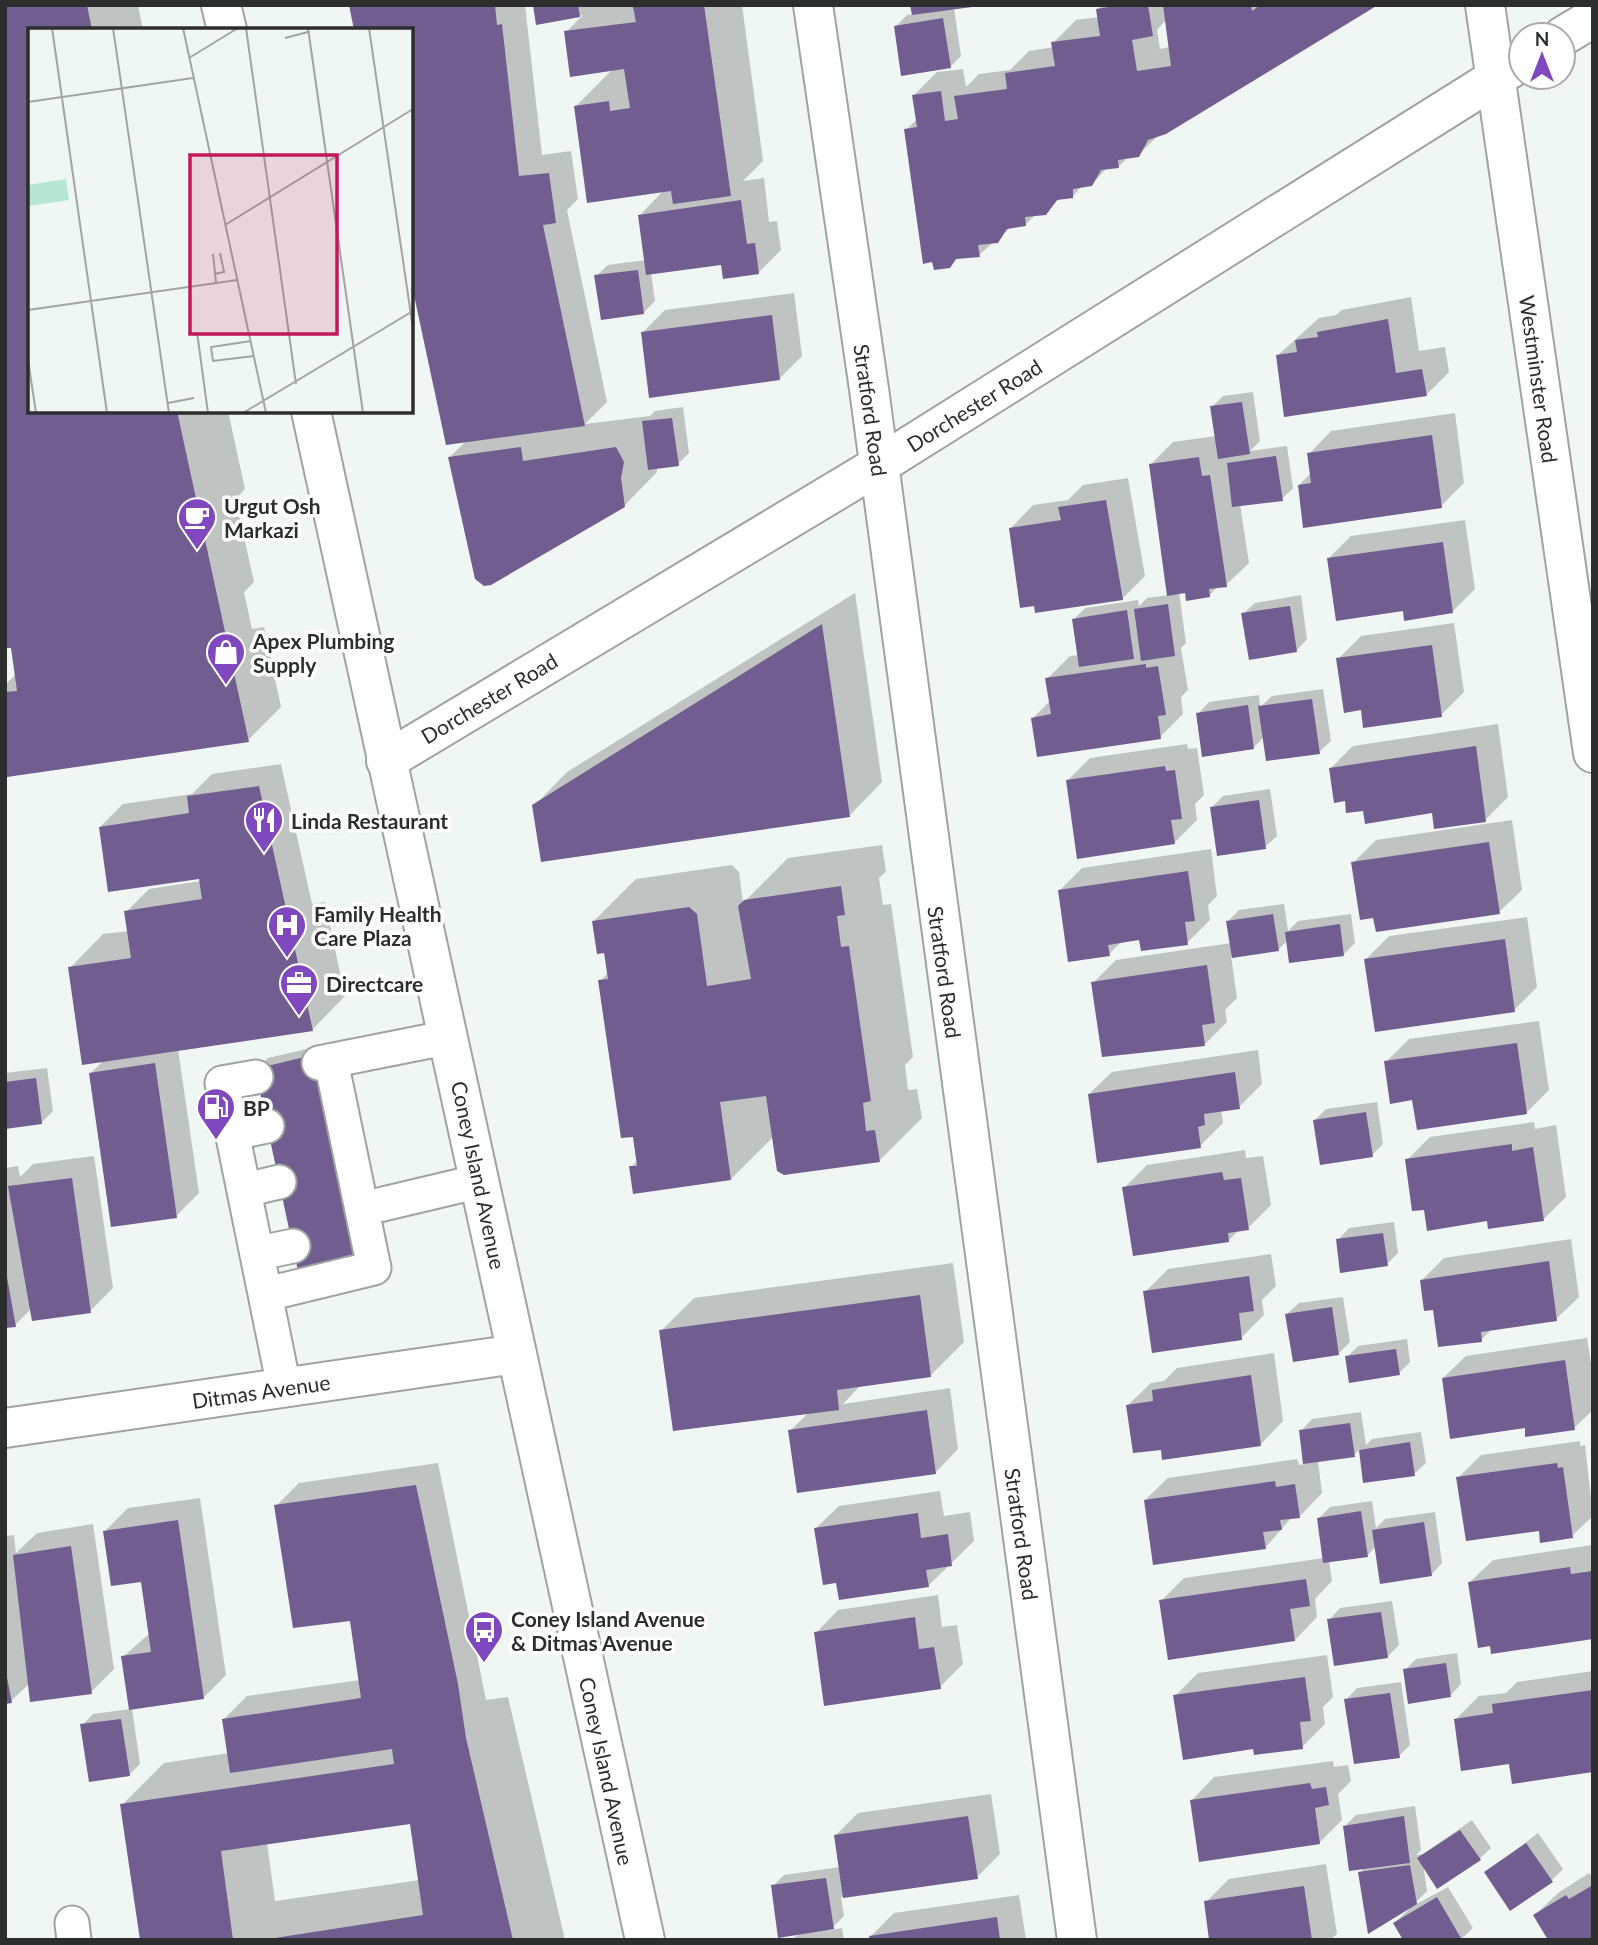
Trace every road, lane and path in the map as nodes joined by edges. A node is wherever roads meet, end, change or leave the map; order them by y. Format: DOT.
graph roads {
  1 [pos="221,5"];
  2 [pos="813,5"];
  3 [pos="1485,5"];
  4 [pos="1593,18"];
  5 [pos="227,28"];
  6 [pos="1577,28"];
  7 [pos="1507,67"];
  8 [pos="1507,71"];
  9 [pos="1511,91"];
  10 [pos="311,413"];
  11 [pos="879,465"];
  12 [pos="1593,753"];
  13 [pos="386,761"];
  14 [pos="450,1037"];
  15 [pos="256,1077"];
  16 [pos="267,1126"];
  17 [pos="233,1133"];
  18 [pos="480,1181"];
  19 [pos="279,1182"];
  20 [pos="245,1190"];
  21 [pos="360,1225"];
  22 [pos="293,1246"];
  23 [pos="259,1253"];
  24 [pos="267,1294"];
  25 [pos="516,1354"];
  26 [pos="284,1387"];
  27 [pos="5,1427"];
  28 [pos="645,1940"];
  29 [pos="1077,1940"];
  1 -- 5 [label="street"];
  2 -- 11 [label="street, Stratford Road"];
  3 -- 7 [label="street, Westminster Road"];
  4 -- 6 [label="street"];
  8 -- 11 [label="street, Dorchester Road"];
  9 -- 12 [label="street, Westminster Road"];
  10 -- 13 [label="street, Coney Island Avenue"];
  11 -- 13 [label="street, Dorchester Road"];
  11 -- 29 [label="street, Stratford Road"];
  13 -- 14 [label="street, Coney Island Avenue"];
  14 -- 18 [label="street, Coney Island Avenue"];
  14 -- 21 [label="lane"];
  15 -- 17 [label="lane"];
  16 -- 17 [label="lane"];
  17 -- 20 [label="lane"];
  18 -- 21 [label="lane"];
  18 -- 25 [label="street, Coney Island Avenue"];
  19 -- 20 [label="lane"];
  20 -- 23 [label="lane"];
  21 -- 24 [label="lane"];
  22 -- 23 [label="lane"];
  23 -- 24 [label="lane"];
  24 -- 26 [label="lane"];
  25 -- 26 [label="street, Ditmas Avenue"];
  25 -- 28 [label="street, Coney Island Avenue"];
  26 -- 27 [label="street, Ditmas Avenue"];
}
